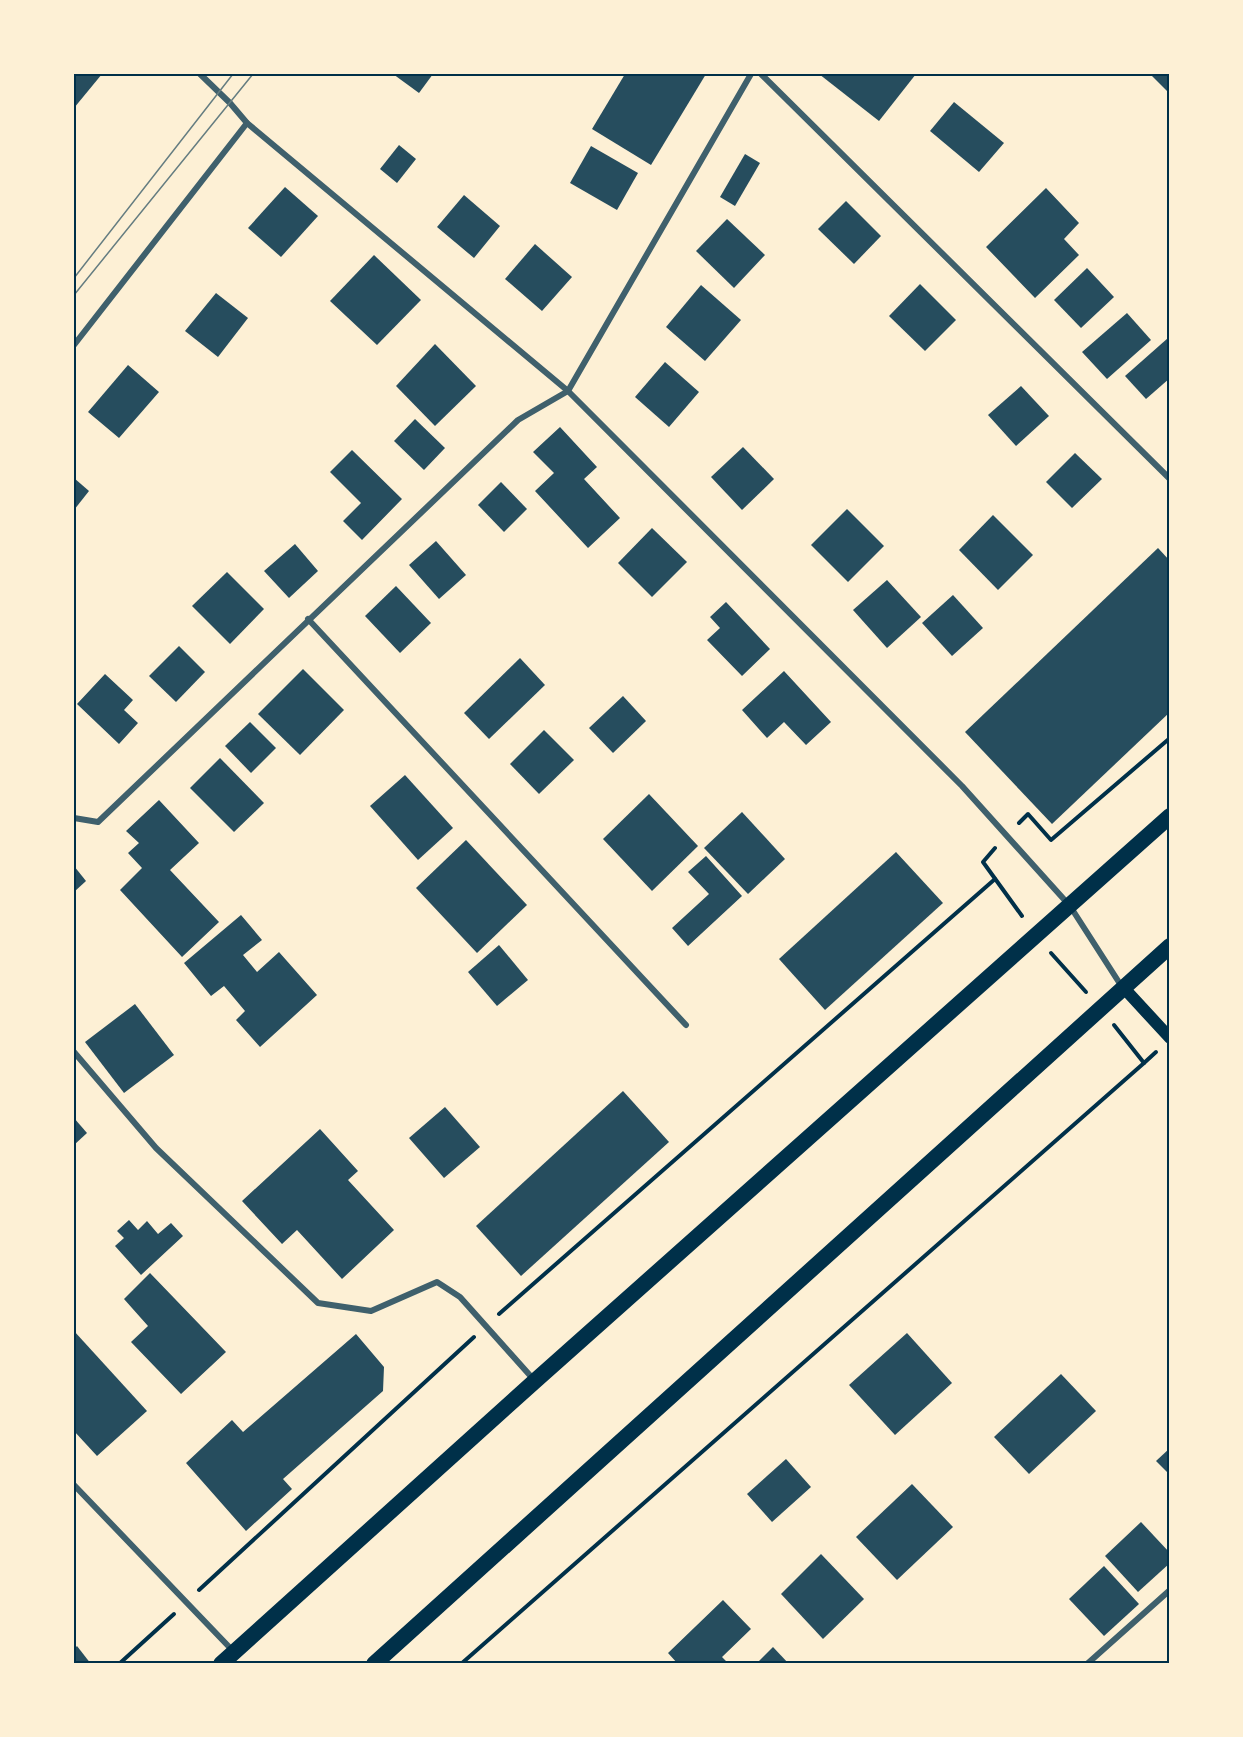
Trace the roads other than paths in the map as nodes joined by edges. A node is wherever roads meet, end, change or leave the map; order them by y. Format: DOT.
graph roads {
  1 [pos="200,74"];
  2 [pos="751,74"];
  3 [pos="761,74"];
  4 [pos="247,123"];
  5 [pos="74,345"];
  6 [pos="568,391"];
  7 [pos="1170,479"];
  8 [pos="308,619"];
  9 [pos="1170,816"];
  10 [pos="74,818"];
  11 [pos="1070,906"];
  12 [pos="1170,946"];
  13 [pos="1123,987"];
  14 [pos="686,1025"];
  15 [pos="1165,1043"];
  16 [pos="74,1052"];
  17 [pos="535,1381"];
  18 [pos="74,1485"];
  19 [pos="1170,1590"];
  20 [pos="228,1658"];
  21 [pos="374,1664"];
  22 [pos="1087,1664"];
  1 -- 4 [label="street"];
  2 -- 6 [label="street"];
  3 -- 7 [label="street"];
  4 -- 5 [label="street"];
  4 -- 6 [label="street"];
  6 -- 8 [label="street"];
  6 -- 11 [label="street"];
  8 -- 10 [label="street"];
  8 -- 14 [label="street"];
  9 -- 11 [label="highway"];
  11 -- 13 [label="street"];
  11 -- 17 [label="highway"];
  12 -- 13 [label="highway"];
  13 -- 15 [label="main road"];
  13 -- 21 [label="highway"];
  16 -- 17 [label="street"];
  17 -- 20 [label="highway"];
  18 -- 20 [label="street"];
  19 -- 22 [label="street"];
}
